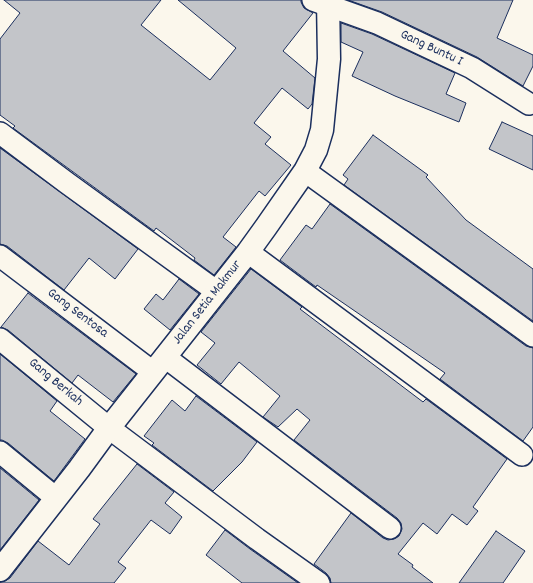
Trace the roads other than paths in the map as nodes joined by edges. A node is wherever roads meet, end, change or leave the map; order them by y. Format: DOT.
graph roads {
  1 [pos="323,2"];
  2 [pos="529,104"];
  3 [pos="0,133"];
  4 [pos="305,171"];
  5 [pos="248,252"];
  6 [pos="0,256"];
  7 [pos="216,292"];
  8 [pos="533,336"];
  9 [pos="0,339"];
  10 [pos="159,364"];
  11 [pos="109,428"];
  12 [pos="0,452"];
  13 [pos="522,455"];
  14 [pos="56,498"];
  15 [pos="390,528"];
  16 [pos="0,570"];
  17 [pos="320,583"];
  1 -- 2 [label="street, Gang Buntu I"];
  1 -- 4 [label="main road, Jalan Setia Makmur"];
  3 -- 7 [label="street"];
  4 -- 5 [label="main road, Jalan Setia Makmur"];
  4 -- 8 [label="street"];
  5 -- 7 [label="main road, Jalan Setia Makmur"];
  5 -- 13 [label="street"];
  6 -- 10 [label="street, Gang Sentosa"];
  7 -- 10 [label="main road, Jalan Setia Makmur"];
  9 -- 11 [label="street, Gang Berkah"];
  10 -- 11 [label="main road, Jalan Setia Makmur"];
  10 -- 15 [label="street, Gang Sentosa"];
  11 -- 14 [label="main road, Jalan Setia Makmur"];
  11 -- 17 [label="street, Gang Berkah"];
  12 -- 14 [label="street"];
  14 -- 16 [label="main road, Jalan Setia Makmur"];
}
